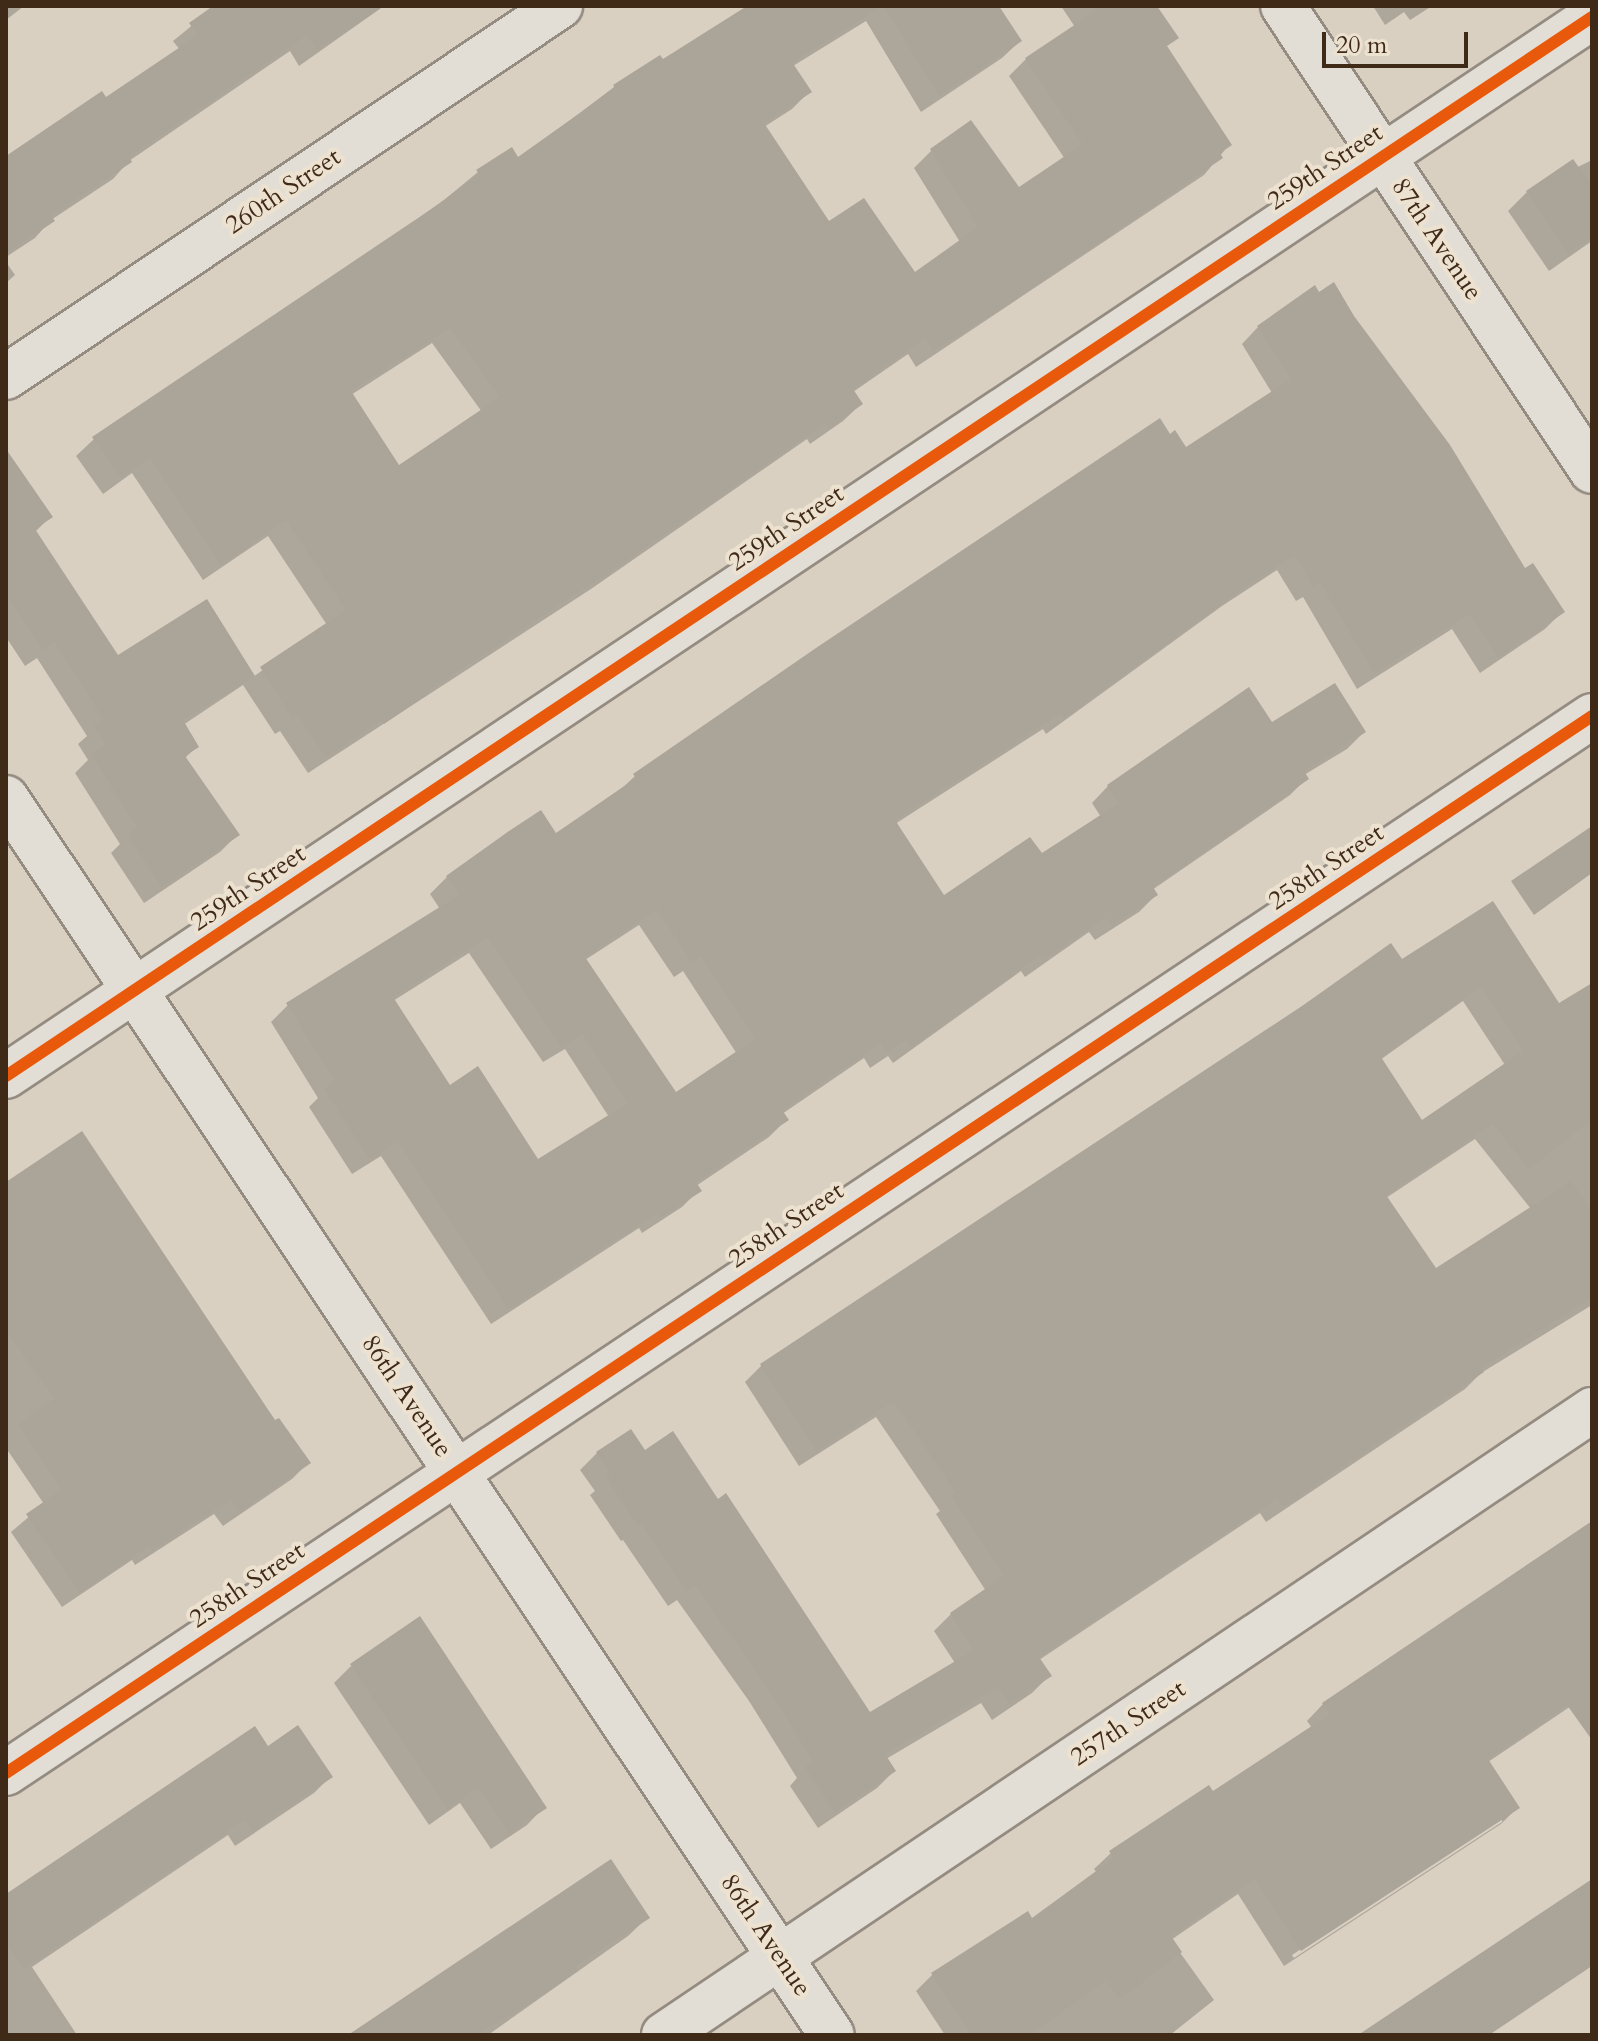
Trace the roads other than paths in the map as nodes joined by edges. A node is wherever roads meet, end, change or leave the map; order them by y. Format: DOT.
graph roads {
  1 [pos="560,6"];
  2 [pos="1283,6"];
  3 [pos="1592,17"];
  4 [pos="1381,156"];
  5 [pos="6,377"];
  6 [pos="1592,471"];
  7 [pos="1592,716"];
  8 [pos="6,798"];
  9 [pos="135,990"];
  10 [pos="6,1076"];
  11 [pos="1592,1410"];
  12 [pos="457,1471"];
  13 [pos="6,1773"];
  14 [pos="780,1958"];
  15 [pos="664,2035"];
  16 [pos="832,2035"];
  1 -- 5 [label="street, 260th Street"];
  2 -- 4 [label="street, 87th Avenue"];
  3 -- 4 [label="street, 259th Street"];
  4 -- 6 [label="street, 87th Avenue"];
  4 -- 9 [label="street, 259th Street"];
  7 -- 12 [label="street, 258th Street"];
  8 -- 9 [label="street, 86th Avenue"];
  9 -- 10 [label="street, 259th Street"];
  9 -- 12 [label="street, 86th Avenue"];
  11 -- 14 [label="street, 257th Street"];
  12 -- 13 [label="street, 258th Street"];
  12 -- 14 [label="street, 86th Avenue"];
  14 -- 15 [label="street, 257th Street"];
  14 -- 16 [label="street, 86th Avenue"];
}
